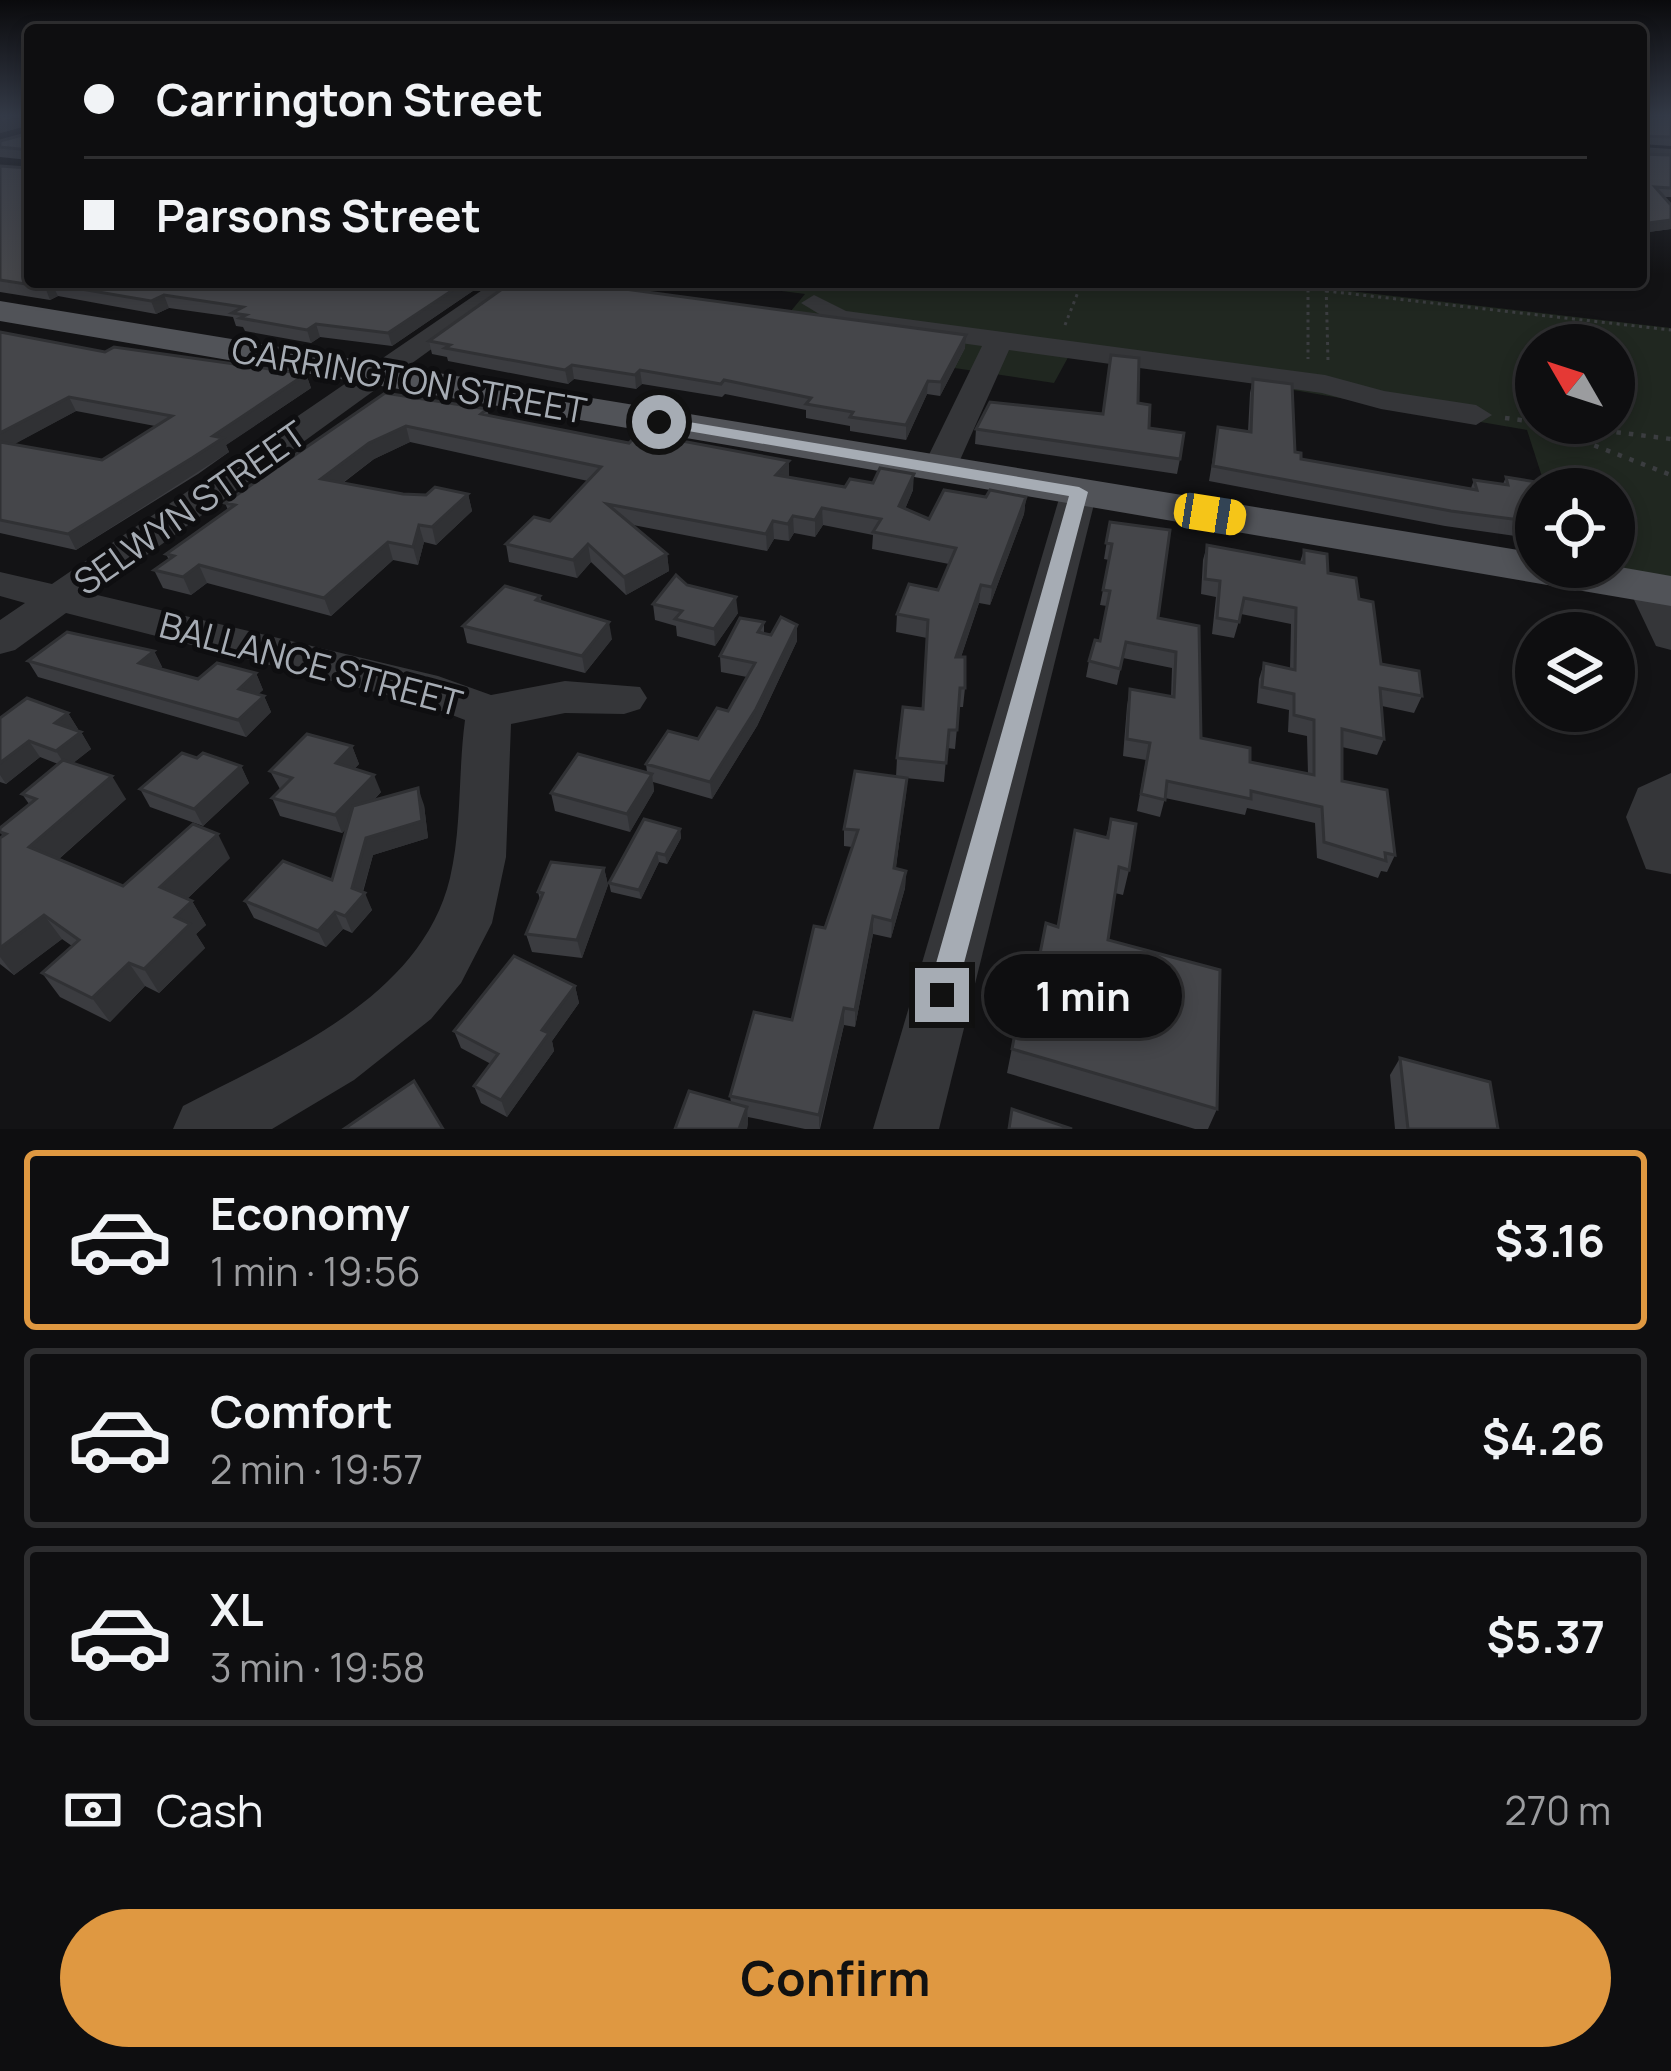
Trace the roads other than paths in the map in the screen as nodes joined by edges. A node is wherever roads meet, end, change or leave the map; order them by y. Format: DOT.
graph roads {
  1 [pos="503,288"];
  2 [pos="814,303"];
  3 [pos="0,311"];
  4 [pos="999,340"];
  5 [pos="379,375"];
  6 [pos="1476,415"];
  7 [pos="939,469"];
  8 [pos="1079,492"];
  9 [pos="0,584"];
  10 [pos="1660,589"];
  11 [pos="59,599"];
  12 [pos="1671,636"];
  13 [pos="0,640"];
  14 [pos="624,698"];
  15 [pos="489,712"];
  16 [pos="1671,792"];
  17 [pos="1666,854"];
  18 [pos="206,1129"];
  19 [pos="906,1129"];
  1 -- 5 [label="street, SELWYN STREET"];
  2 -- 4 [label="street"];
  3 -- 5 [label="main road, CARRINGTON STREET"];
  4 -- 6 [label="street"];
  4 -- 7 [label="street"];
  5 -- 7 [label="main road, CARRINGTON STREET"];
  5 -- 11 [label="street, SELWYN STREET"];
  7 -- 8 [label="main road, CARRINGTON STREET"];
  8 -- 10 [label="main road, CARRINGTON STREET"];
  8 -- 19 [label="street"];
  9 -- 11 [label="street, BALLANCE STREET"];
  10 -- 12 [label="street"];
  11 -- 13 [label="street, SELWYN STREET"];
  11 -- 15 [label="street, BALLANCE STREET"];
  14 -- 15 [label="street, BALLANCE STREET"];
  15 -- 18 [label="street"];
  16 -- 17 [label="street"];
}
